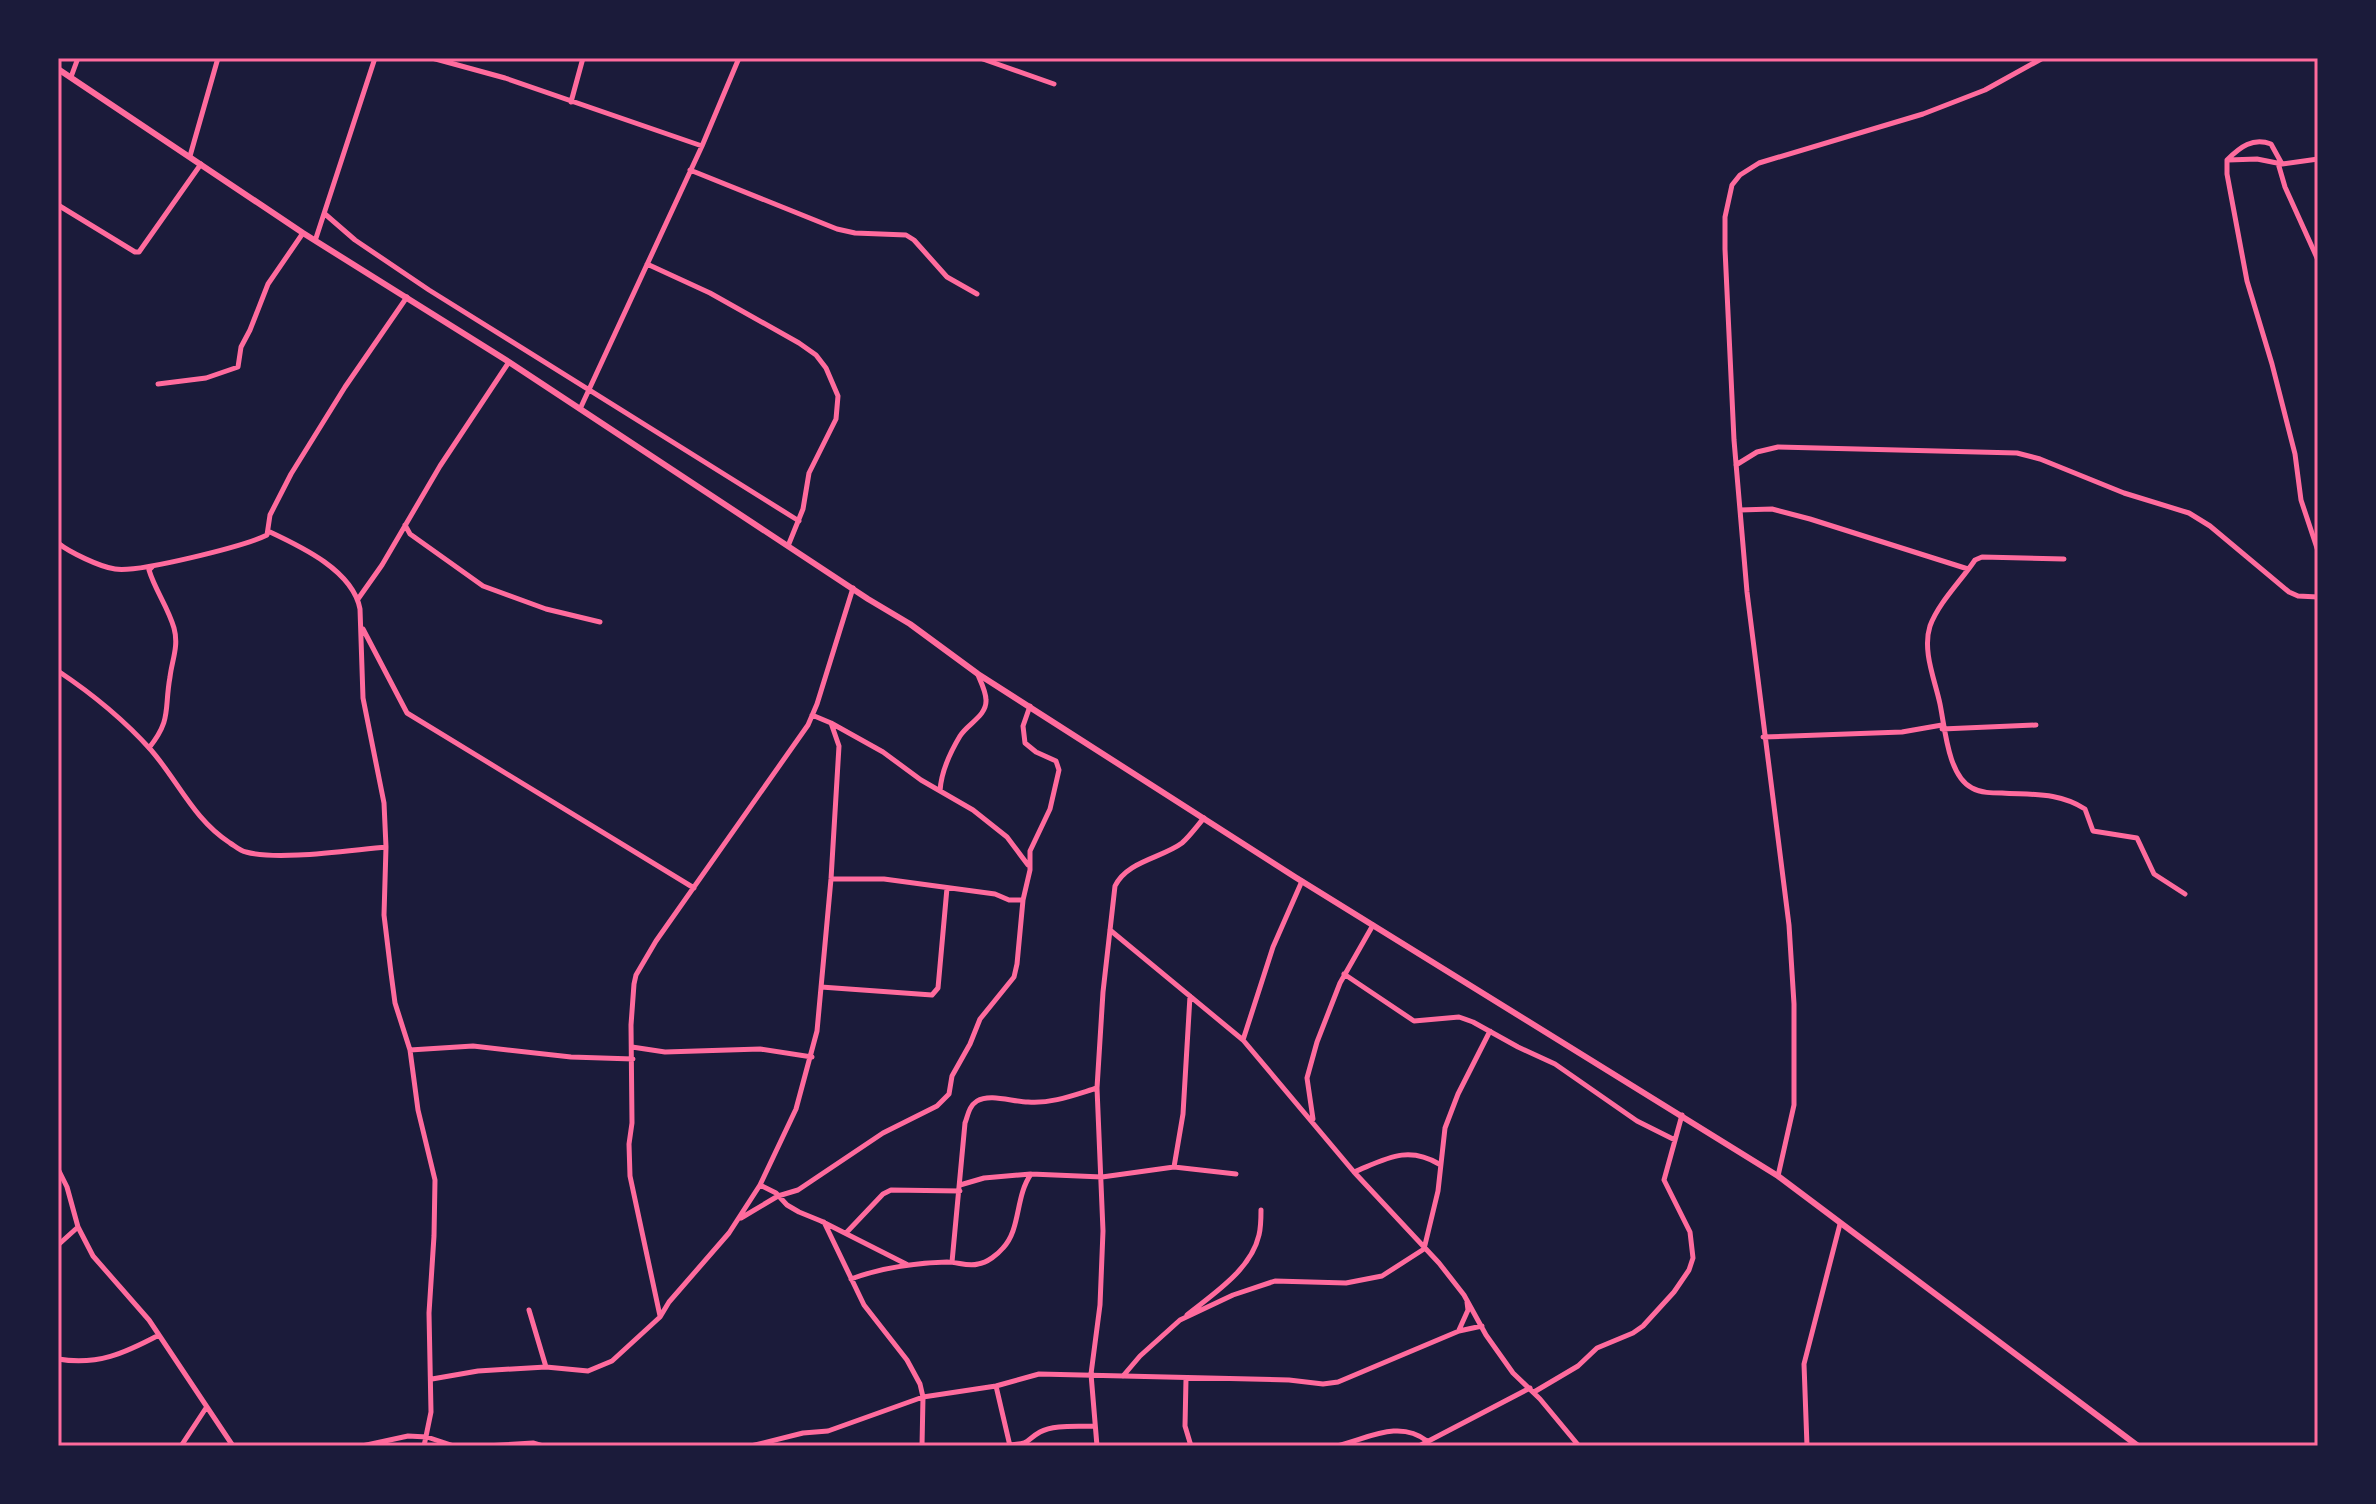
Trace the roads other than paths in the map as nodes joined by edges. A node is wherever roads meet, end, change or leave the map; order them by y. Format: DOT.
graph roads {
  1 [pos="78,58"];
  2 [pos="218,58"];
  3 [pos="375,58"];
  4 [pos="432,58"];
  5 [pos="583,58"];
  6 [pos="739,58"];
  7 [pos="980,58"];
  8 [pos="2043,58"];
  9 [pos="58,69"];
  10 [pos="71,77"];
  11 [pos="1054,84"];
  12 [pos="571,102"];
  13 [pos="702,146"];
  14 [pos="190,156"];
  15 [pos="2318,159"];
  16 [pos="2227,160"];
  17 [pos="201,164"];
  18 [pos="2280,164"];
  19 [pos="690,170"];
  20 [pos="58,205"];
  21 [pos="325,214"];
  22 [pos="303,233"];
  23 [pos="316,238"];
  24 [pos="2318,260"];
  25 [pos="647,264"];
  26 [pos="977,294"];
  27 [pos="407,297"];
  28 [pos="509,362"];
  29 [pos="158,384"];
  30 [pos="591,389"];
  31 [pos="580,409"];
  32 [pos="1736,465"];
  33 [pos="1740,510"];
  34 [pos="799,521"];
  35 [pos="405,525"];
  36 [pos="270,532"];
  37 [pos="58,543"];
  38 [pos="788,546"];
  39 [pos="2318,551"];
  40 [pos="2064,559"];
  41 [pos="153,565"];
  42 [pos="1968,569"];
  43 [pos="853,588"];
  44 [pos="2318,597"];
  45 [pos="358,599"];
  46 [pos="600,622"];
  47 [pos="361,627"];
  48 [pos="58,671"];
  49 [pos="978,674"];
  50 [pos="1030,705"];
  51 [pos="812,715"];
  52 [pos="831,723"];
  53 [pos="2036,725"];
  54 [pos="1942,727"];
  55 [pos="1763,737"];
  56 [pos="149,748"];
  57 [pos="940,791"];
  58 [pos="1204,818"];
  59 [pos="386,847"];
  60 [pos="1030,870"];
  61 [pos="831,879"];
  62 [pos="1302,881"];
  63 [pos="694,888"];
  64 [pos="947,888"];
  65 [pos="2185,894"];
  66 [pos="1023,900"];
  67 [pos="1373,925"];
  68 [pos="1110,930"];
  69 [pos="1344,974"];
  70 [pos="821,987"];
  71 [pos="1190,996"];
  72 [pos="1490,1031"];
  73 [pos="1243,1040"];
  74 [pos="632,1047"];
  75 [pos="410,1050"];
  76 [pos="812,1057"];
  77 [pos="633,1059"];
  78 [pos="1097,1088"];
  79 [pos="1682,1114"];
  80 [pos="1313,1120"];
  81 [pos="1675,1140"];
  82 [pos="1440,1164"];
  83 [pos="1174,1167"];
  84 [pos="58,1169"];
  85 [pos="1354,1172"];
  86 [pos="1031,1174"];
  87 [pos="1236,1174"];
  88 [pos="1778,1176"];
  89 [pos="1102,1177"];
  90 [pos="760,1185"];
  91 [pos="960,1188"];
  92 [pos="778,1196"];
  93 [pos="1261,1210"];
  94 [pos="738,1219"];
  95 [pos="824,1222"];
  96 [pos="1840,1224"];
  97 [pos="78,1227"];
  98 [pos="846,1233"];
  99 [pos="58,1245"];
  100 [pos="1424,1249"];
  101 [pos="952,1262"];
  102 [pos="907,1264"];
  103 [pos="851,1279"];
  104 [pos="1467,1301"];
  105 [pos="529,1310"];
  106 [pos="660,1317"];
  107 [pos="1180,1320"];
  108 [pos="1482,1326"];
  109 [pos="1459,1331"];
  110 [pos="159,1335"];
  111 [pos="58,1359"];
  112 [pos="546,1367"];
  113 [pos="1091,1374"];
  114 [pos="1122,1377"];
  115 [pos="432,1379"];
  116 [pos="1186,1379"];
  117 [pos="996,1386"];
  118 [pos="1532,1390"];
  119 [pos="923,1397"];
  120 [pos="206,1408"];
  121 [pos="1094,1426"];
  122 [pos="427,1437"];
  123 [pos="1427,1441"];
  124 [pos="181,1446"];
  125 [pos="233,1446"];
  126 [pos="362,1446"];
  127 [pos="424,1446"];
  128 [pos="454,1446"];
  129 [pos="486,1446"];
  130 [pos="543,1446"];
  131 [pos="751,1446"];
  132 [pos="922,1446"];
  133 [pos="1010,1446"];
  134 [pos="1097,1446"];
  135 [pos="1191,1446"];
  136 [pos="1336,1446"];
  137 [pos="1419,1446"];
  138 [pos="1579,1446"];
  139 [pos="1807,1446"];
  140 [pos="2138,1446"];
  1 -- 10 [label="street"];
  2 -- 14 [label="street"];
  3 -- 21 [label="street"];
  4 -- 12 [label="street"];
  5 -- 12 [label="street"];
  6 -- 13 [label="street"];
  7 -- 11 [label="street"];
  8 -- 32 [label="street"];
  9 -- 10 [label="street"];
  10 -- 14 [label="street"];
  12 -- 13 [label="street"];
  13 -- 19 [label="street"];
  14 -- 17 [label="street"];
  15 -- 18 [label="street"];
  16 -- 18 [label="street"];
  16 -- 18 [label="street"];
  16 -- 39 [label="street"];
  17 -- 20 [label="street"];
  17 -- 22 [label="street"];
  18 -- 24 [label="street"];
  19 -- 25 [label="street"];
  19 -- 26 [label="street"];
  21 -- 23 [label="street"];
  21 -- 30 [label="street"];
  22 -- 23 [label="street"];
  22 -- 29 [label="street"];
  23 -- 27 [label="street"];
  25 -- 30 [label="street"];
  25 -- 34 [label="street"];
  27 -- 28 [label="street"];
  27 -- 36 [label="street"];
  28 -- 31 [label="street"];
  28 -- 35 [label="street"];
  30 -- 31 [label="street"];
  30 -- 34 [label="street"];
  31 -- 38 [label="street"];
  32 -- 33 [label="street"];
  32 -- 44 [label="street"];
  33 -- 42 [label="street"];
  33 -- 55 [label="street"];
  34 -- 38 [label="street"];
  35 -- 45 [label="street"];
  35 -- 46 [label="street"];
  36 -- 41 [label="street"];
  36 -- 45 [label="street"];
  37 -- 41 [label="street"];
  38 -- 43 [label="street"];
  40 -- 42 [label="street"];
  41 -- 56 [label="street"];
  42 -- 54 [label="street"];
  43 -- 49 [label="street"];
  43 -- 51 [label="street"];
  45 -- 47 [label="street"];
  47 -- 59 [label="street"];
  47 -- 63 [label="street"];
  48 -- 56 [label="street"];
  49 -- 50 [label="street"];
  49 -- 57 [label="street"];
  50 -- 58 [label="street"];
  50 -- 60 [label="street"];
  51 -- 52 [label="street"];
  51 -- 63 [label="street"];
  52 -- 57 [label="street"];
  52 -- 61 [label="street"];
  53 -- 54 [label="street"];
  54 -- 55 [label="street"];
  54 -- 65 [label="street"];
  55 -- 88 [label="street"];
  56 -- 59 [label="street"];
  57 -- 60 [label="street"];
  58 -- 62 [label="street"];
  58 -- 68 [label="street"];
  59 -- 75 [label="street"];
  60 -- 66 [label="street"];
  61 -- 64 [label="street"];
  61 -- 70 [label="street"];
  62 -- 67 [label="street"];
  62 -- 73 [label="street"];
  63 -- 74 [label="street"];
  64 -- 66 [label="street"];
  64 -- 70 [label="street"];
  66 -- 92 [label="street"];
  67 -- 69 [label="street"];
  67 -- 79 [label="street"];
  68 -- 71 [label="street"];
  68 -- 78 [label="street"];
  69 -- 72 [label="street"];
  69 -- 80 [label="street"];
  70 -- 76 [label="street"];
  71 -- 73 [label="street"];
  71 -- 83 [label="street"];
  72 -- 81 [label="street"];
  72 -- 82 [label="street"];
  73 -- 80 [label="street"];
  74 -- 76 [label="street"];
  74 -- 77 [label="street"];
  75 -- 77 [label="street"];
  75 -- 115 [label="street"];
  76 -- 90 [label="street"];
  77 -- 106 [label="street"];
  78 -- 89 [label="street"];
  78 -- 91 [label="street"];
  79 -- 81 [label="street"];
  79 -- 88 [label="street"];
  80 -- 85 [label="street"];
  81 -- 118 [label="street"];
  82 -- 85 [label="street"];
  82 -- 100 [label="street"];
  83 -- 87 [label="street"];
  83 -- 89 [label="street"];
  84 -- 97 [label="street"];
  85 -- 100 [label="street"];
  86 -- 89 [label="street"];
  86 -- 91 [label="street"];
  86 -- 101 [label="street"];
  88 -- 96 [label="street"];
  89 -- 113 [label="street"];
  90 -- 92 [label="street"];
  90 -- 94 [label="street"];
  91 -- 98 [label="street"];
  91 -- 101 [label="street"];
  92 -- 94 [label="street"];
  92 -- 95 [label="street"];
  93 -- 107 [label="street"];
  94 -- 106 [label="street"];
  95 -- 98 [label="street"];
  95 -- 103 [label="street"];
  96 -- 139 [label="street"];
  96 -- 140 [label="street"];
  97 -- 99 [label="street"];
  97 -- 110 [label="street"];
  98 -- 102 [label="street"];
  100 -- 104 [label="street"];
  100 -- 107 [label="street"];
  101 -- 102 [label="street"];
  102 -- 103 [label="street"];
  103 -- 119 [label="street"];
  104 -- 108 [label="street"];
  104 -- 109 [label="street"];
  105 -- 112 [label="street"];
  106 -- 112 [label="street"];
  107 -- 114 [label="street"];
  108 -- 109 [label="street"];
  108 -- 118 [label="street"];
  109 -- 116 [label="street"];
  110 -- 111 [label="street"];
  110 -- 120 [label="street"];
  112 -- 115 [label="street"];
  113 -- 114 [label="street"];
  113 -- 117 [label="street"];
  113 -- 121 [label="street"];
  114 -- 116 [label="street"];
  115 -- 122 [label="street"];
  116 -- 135 [label="street"];
  117 -- 119 [label="street"];
  117 -- 133 [label="street"];
  118 -- 123 [label="street"];
  118 -- 138 [label="street"];
  119 -- 131 [label="street"];
  119 -- 132 [label="street"];
  120 -- 124 [label="street"];
  120 -- 125 [label="street"];
  121 -- 133 [label="street"];
  121 -- 134 [label="street"];
  122 -- 126 [label="street"];
  122 -- 127 [label="street"];
  122 -- 128 [label="street"];
  123 -- 136 [label="street"];
  123 -- 137 [label="street"];
  129 -- 130 [label="street"];
}
